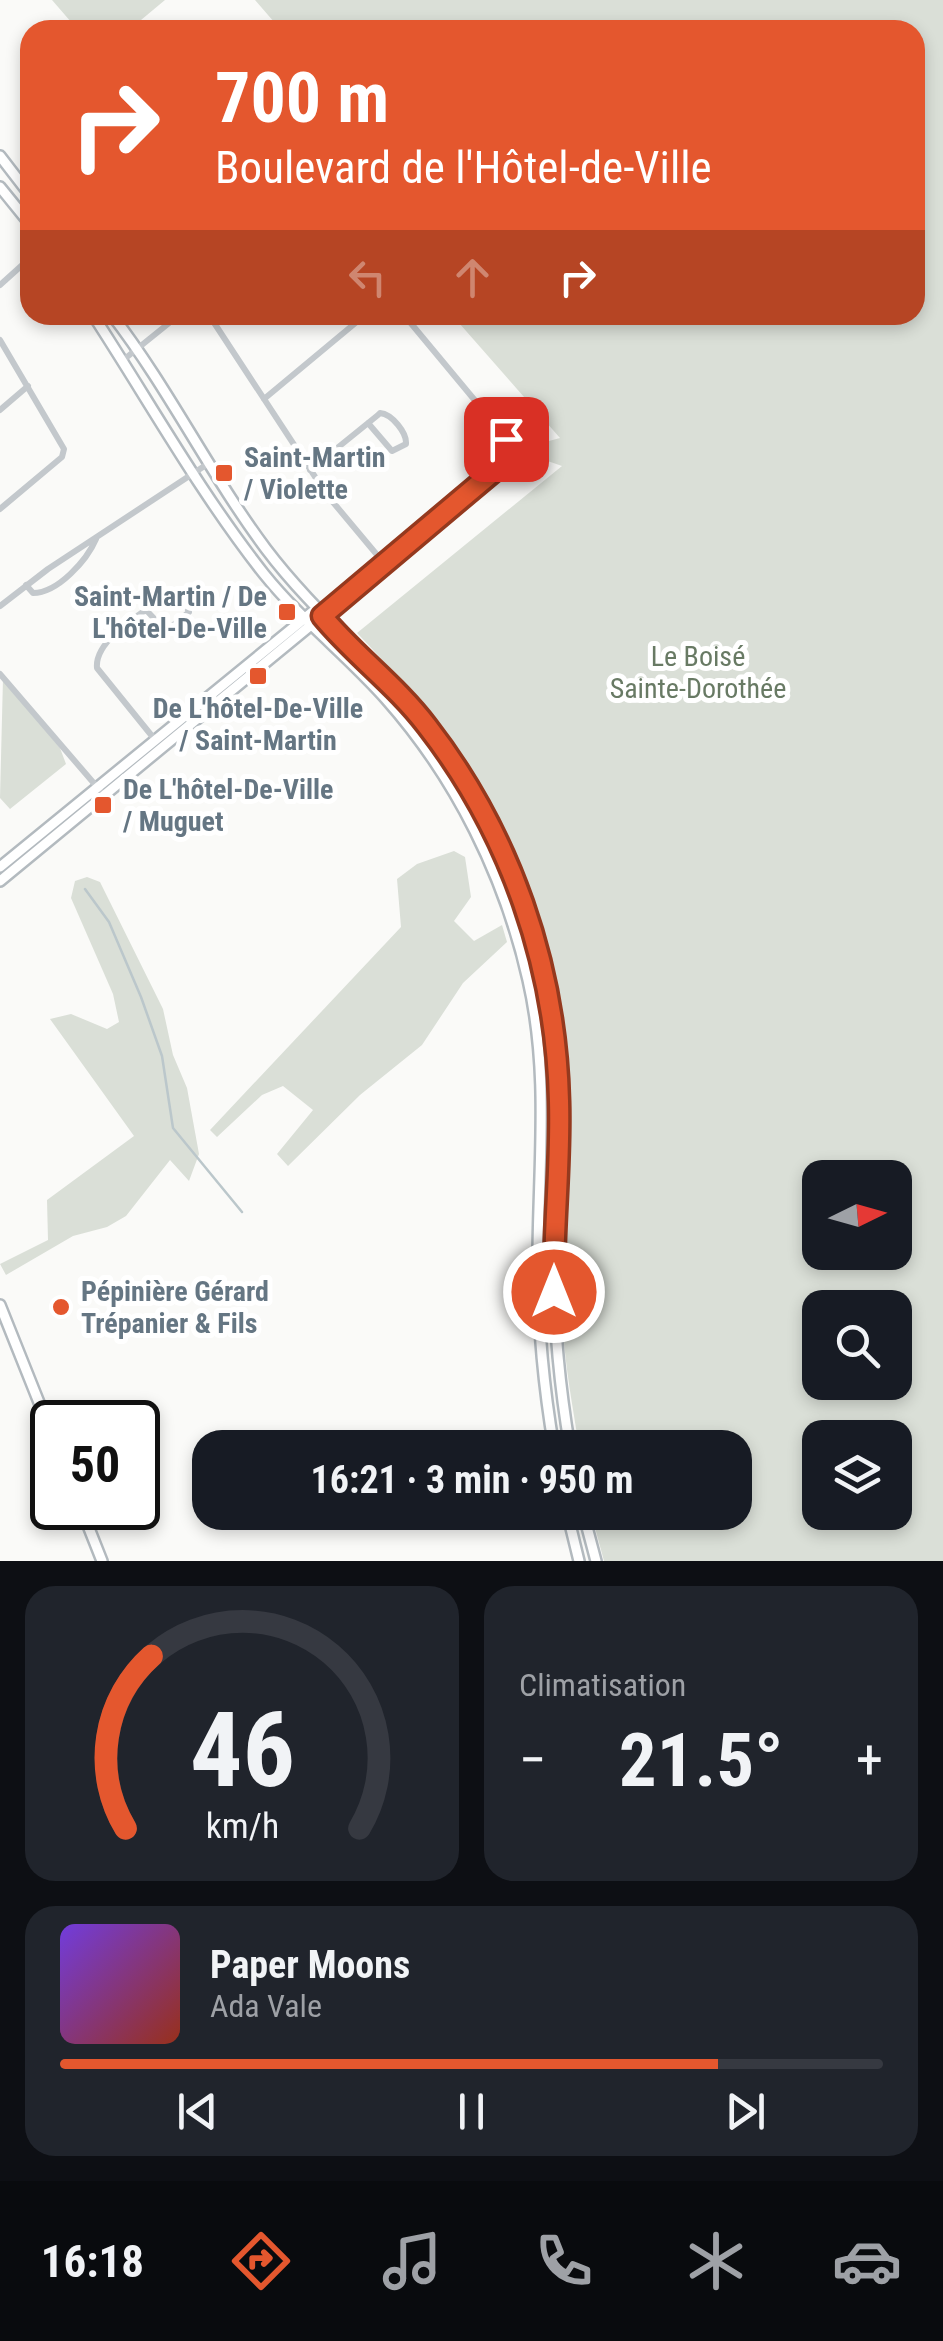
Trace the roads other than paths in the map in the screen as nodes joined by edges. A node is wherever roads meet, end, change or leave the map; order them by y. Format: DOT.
graph roads {
  1 [pos="0,156"];
  2 [pos="20,182"];
  3 [pos="0,187"];
  4 [pos="20,212"];
  5 [pos="20,267"];
  6 [pos="0,285"];
  7 [pos="99,325"];
  8 [pos="119,325"];
  9 [pos="167,325"];
  10 [pos="216,325"];
  11 [pos="353,325"];
  12 [pos="412,325"];
  13 [pos="0,340"];
  14 [pos="136,350"];
  15 [pos="122,360"];
  16 [pos="28,386"];
  17 [pos="264,399"];
  18 [pos="0,410"];
  19 [pos="368,423"];
  20 [pos="209,463"];
  21 [pos="310,470"];
  22 [pos="194,473"];
  23 [pos="0,508"];
  24 [pos="97,538"];
  25 [pos="383,562"];
  26 [pos="26,584"];
  27 [pos="0,606"];
  28 [pos="147,610"];
  29 [pos="319,612"];
  30 [pos="305,622"];
  31 [pos="0,674"];
  32 [pos="158,743"];
  33 [pos="100,791"];
  34 [pos="2,871"];
  35 [pos="0,1305"];
  36 [pos="14,1337"];
  37 [pos="0,1342"];
  38 [pos="38,1400"];
  39 [pos="552,1430"];
  40 [pos="568,1430"];
  41 [pos="90,1530"];
  42 [pos="571,1530"];
  43 [pos="588,1530"];
  44 [pos="102,1561"];
  45 [pos="579,1561"];
  46 [pos="596,1561"];
  1 -- 2 [label="main road"];
  3 -- 4 [label="main road"];
  5 -- 6 [label="street"];
  7 -- 15 [label="main road"];
  8 -- 14 [label="main road"];
  9 -- 14 [label="street"];
  10 -- 17 [label="street"];
  11 -- 17 [label="street"];
  12 -- 25 [label="street"];
  13 -- 16 [label="street"];
  14 -- 15 [label="street"];
  14 -- 20 [label="main road"];
  15 -- 22 [label="main road"];
  16 -- 18 [label="street"];
  16 -- 23 [label="street"];
  17 -- 21 [label="street"];
  19 -- 19 [label="street"];
  19 -- 21 [label="street"];
  20 -- 22 [label="street"];
  20 -- 29 [label="main road"];
  21 -- 25 [label="street"];
  22 -- 24 [label="street"];
  22 -- 30 [label="main road"];
  24 -- 26 [label="street"];
  24 -- 26 [label="street"];
  25 -- 29 [label="street"];
  26 -- 27 [label="street"];
  28 -- 28 [label="street"];
  28 -- 32 [label="street"];
  29 -- 30 [label="main road"];
  29 -- 40 [label="main road"];
  30 -- 32 [label="main road"];
  30 -- 39 [label="main road"];
  31 -- 33 [label="street"];
  32 -- 33 [label="main road"];
  33 -- 34 [label="main road"];
  35 -- 36 [label="main road"];
  36 -- 37 [label="street"];
  36 -- 38 [label="main road"];
  41 -- 44 [label="main road"];
  42 -- 45 [label="main road"];
  43 -- 46 [label="main road"];
}
